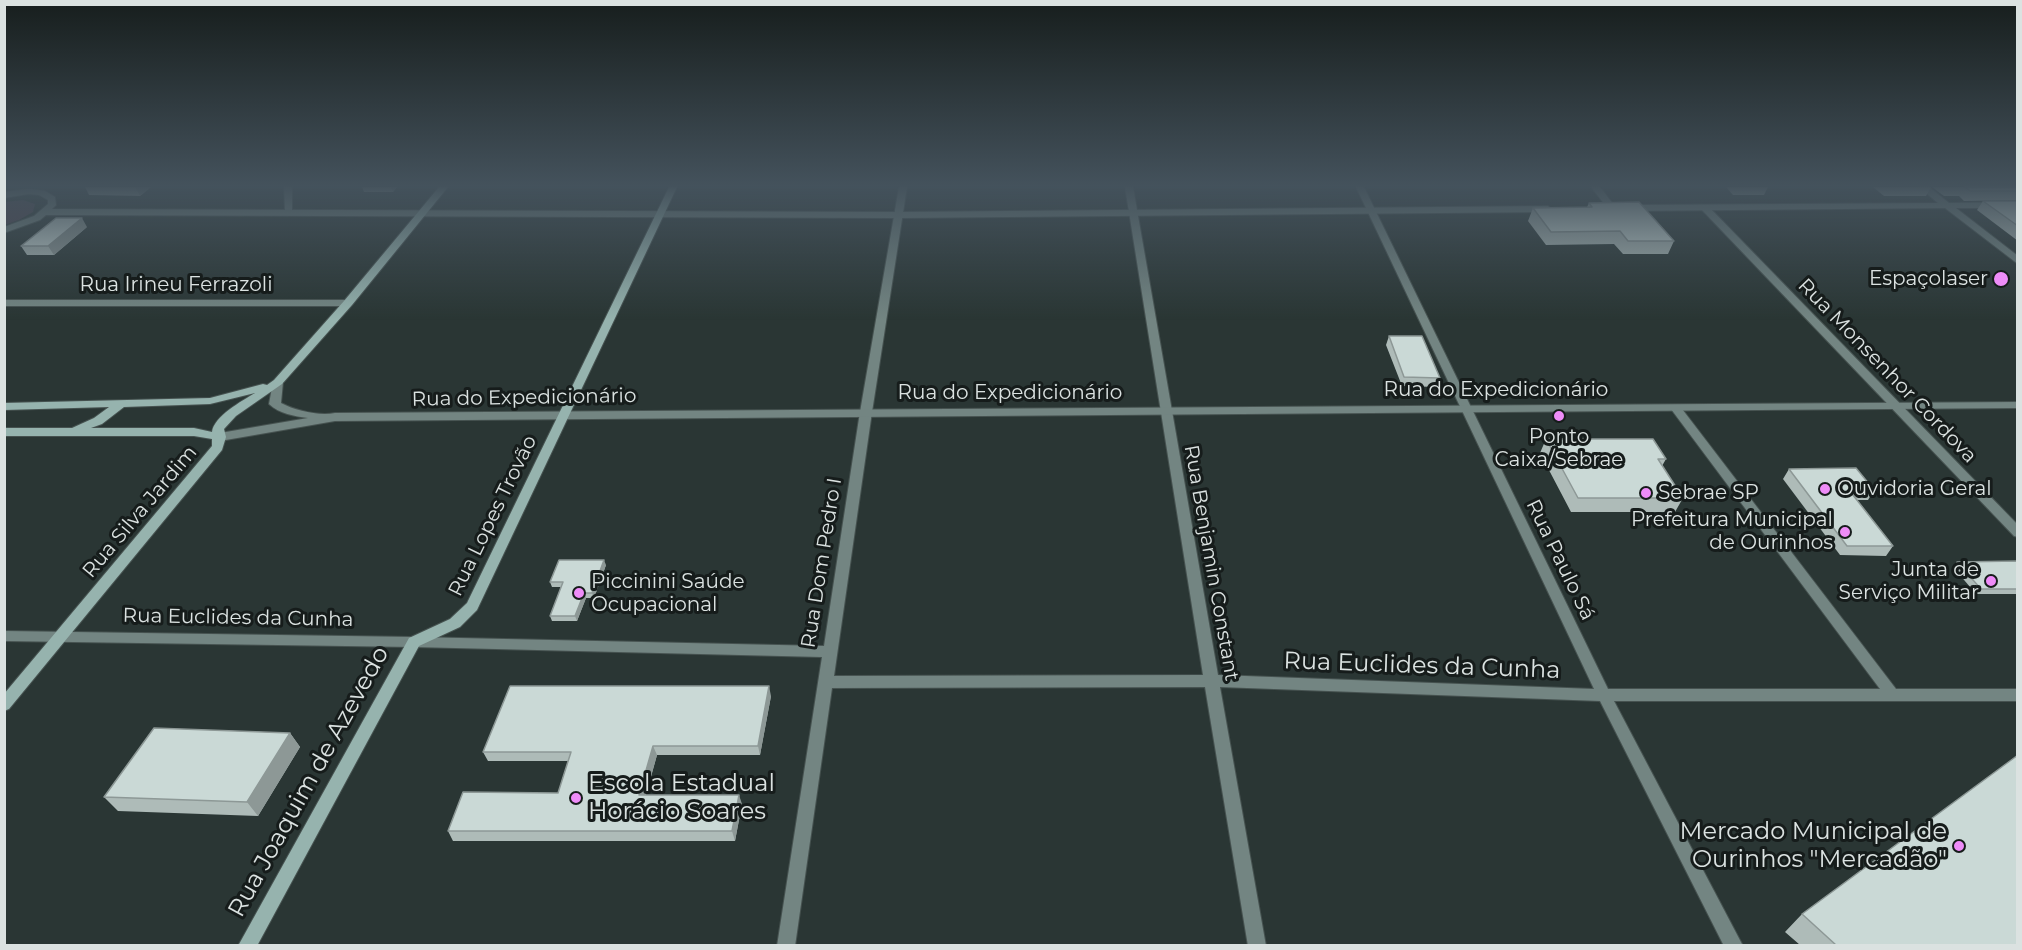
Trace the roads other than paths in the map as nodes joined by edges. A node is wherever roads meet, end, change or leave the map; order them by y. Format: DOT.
graph roads {
  1 [pos="408,231"];
  2 [pos="652,231"];
  3 [pos="896,231"];
  4 [pos="1136,231"];
  5 [pos="1381,231"];
  6 [pos="1727,231"];
  7 [pos="1979,231"];
  8 [pos="2018,261"];
  9 [pos="4,303"];
  10 [pos="348,303"];
  11 [pos="278,382"];
  12 [pos="122,403"];
  13 [pos="2018,405"];
  14 [pos="4,407"];
  15 [pos="1675,407"];
  16 [pos="1896,407"];
  17 [pos="1465,408"];
  18 [pos="1163,410"];
  19 [pos="866,412"];
  20 [pos="563,415"];
  21 [pos="335,417"];
  22 [pos="4,432"];
  23 [pos="70,432"];
  24 [pos="220,437"];
  25 [pos="2018,533"];
  26 [pos="4,636"];
  27 [pos="62,636"];
  28 [pos="414,642"];
  29 [pos="830,652"];
  30 [pos="1213,681"];
  31 [pos="826,682"];
  32 [pos="1604,695"];
  33 [pos="2018,695"];
  34 [pos="1893,696"];
  35 [pos="4,705"];
  36 [pos="247,945"];
  37 [pos="786,945"];
  38 [pos="1257,945"];
  39 [pos="1734,945"];
  1 -- 10 [label="main road, Rua Silva Jardim"];
  2 -- 20 [label="main road, Rua Lopes Trovão"];
  3 -- 19 [label="street, Rua Dom Pedro I"];
  4 -- 18 [label="street, Rua Benjamin Constant"];
  5 -- 17 [label="street, Rua Paulo Sá"];
  6 -- 16 [label="street, Rua Monsenhor Cordova"];
  7 -- 8 [label="street"];
  9 -- 10 [label="street, Rua Irineu Ferrazoli"];
  10 -- 11 [label="main road, Rua Silva Jardim"];
  11 -- 12 [label="main road"];
  11 -- 21 [label="street"];
  11 -- 24 [label="main road, Rua Silva Jardim"];
  12 -- 14 [label="main road"];
  12 -- 23 [label="main road"];
  13 -- 16 [label="street, Rua do Expedicionário"];
  15 -- 16 [label="street, Rua do Expedicionário"];
  15 -- 17 [label="street, Rua do Expedicionário"];
  15 -- 34 [label="street"];
  16 -- 25 [label="street, Rua Monsenhor Cordova"];
  17 -- 18 [label="street, Rua do Expedicionário"];
  17 -- 32 [label="street, Rua Paulo Sá"];
  18 -- 19 [label="street, Rua do Expedicionário"];
  18 -- 30 [label="street, Rua Benjamin Constant"];
  19 -- 20 [label="street, Rua do Expedicionário"];
  19 -- 29 [label="street, Rua Dom Pedro I"];
  20 -- 21 [label="street, Rua do Expedicionário"];
  20 -- 28 [label="main road, Rua Lopes Trovão"];
  21 -- 24 [label="street, Rua do Expedicionário"];
  22 -- 23 [label="main road, Rua do Expedicionário"];
  23 -- 24 [label="main road, Rua do Expedicionário"];
  24 -- 27 [label="main road, Rua Silva Jardim"];
  26 -- 27 [label="street, Rua Euclides da Cunha"];
  27 -- 28 [label="street, Rua Euclides da Cunha"];
  27 -- 35 [label="main road, Rua Silva Jardim"];
  28 -- 29 [label="street, Rua Euclides da Cunha"];
  28 -- 36 [label="main road, Rua Joaquim de Azevedo"];
  29 -- 31 [label="street, Rua Dom Pedro I"];
  30 -- 31 [label="street, Rua Euclides da Cunha"];
  30 -- 32 [label="street, Rua Euclides da Cunha"];
  30 -- 38 [label="street, Rua Benjamin Constant"];
  31 -- 37 [label="street, Rua Dom Pedro I"];
  32 -- 34 [label="street, Rua Euclides da Cunha"];
  32 -- 39 [label="street, Rua Paulo Sá"];
  33 -- 34 [label="street, Rua Euclides da Cunha"];
}
